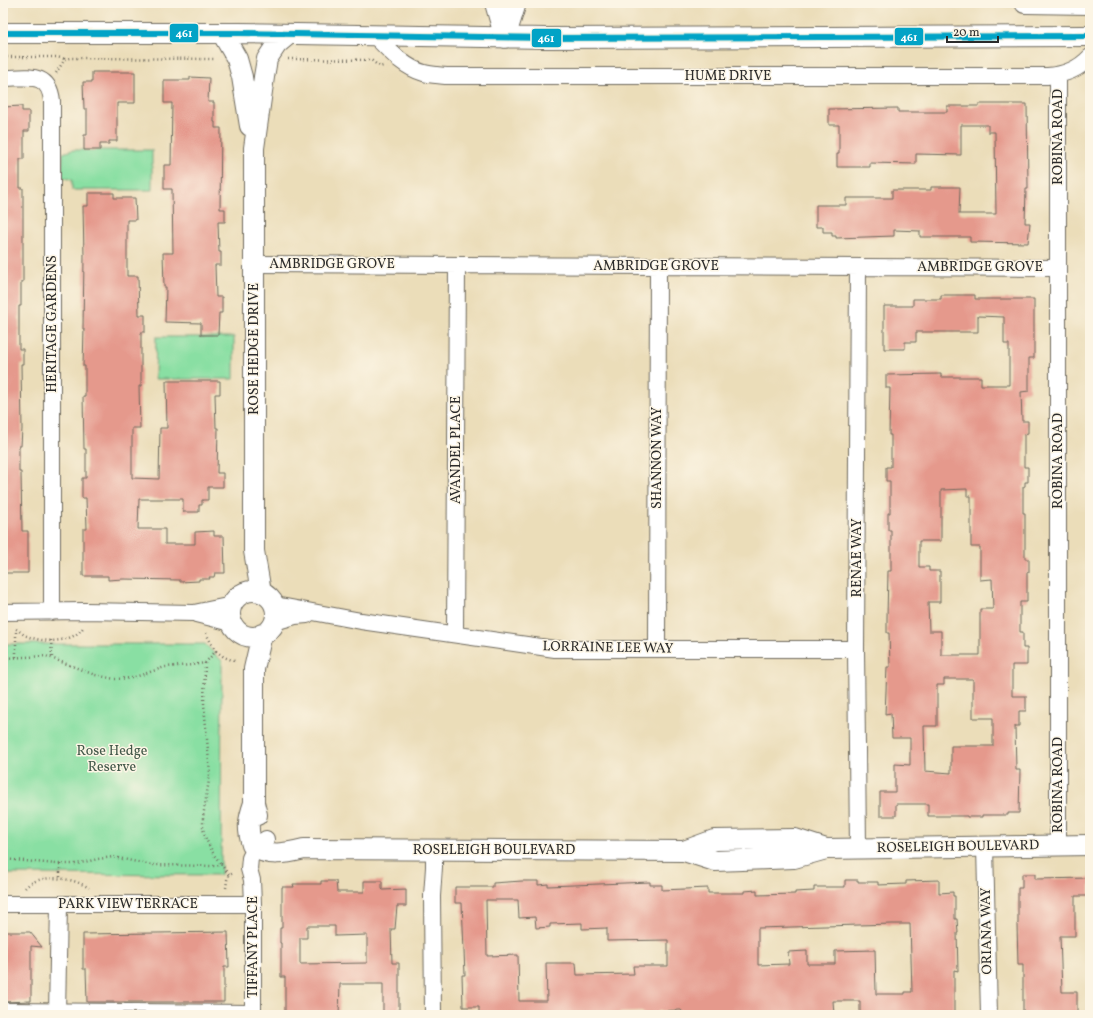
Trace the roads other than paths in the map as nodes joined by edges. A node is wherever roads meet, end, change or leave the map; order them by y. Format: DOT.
graph roads {
  1 [pos="495,3"];
  2 [pos="516,3"];
  3 [pos="1025,3"];
  4 [pos="1090,4"];
  5 [pos="3,33"];
  6 [pos="222,33"];
  7 [pos="289,34"];
  8 [pos="374,35"];
  9 [pos="1090,36"];
  10 [pos="505,38"];
  11 [pos="1090,57"];
  12 [pos="1058,75"];
  13 [pos="3,78"];
  14 [pos="254,148"];
  15 [pos="254,264"];
  16 [pos="457,265"];
  17 [pos="658,266"];
  18 [pos="858,267"];
  19 [pos="1058,268"];
  20 [pos="10,612"];
  21 [pos="52,612"];
  22 [pos="253,614"];
  23 [pos="455,634"];
  24 [pos="657,649"];
  25 [pos="856,649"];
  26 [pos="1090,845"];
  27 [pos="262,846"];
  28 [pos="1058,846"];
  29 [pos="985,847"];
  30 [pos="858,848"];
  31 [pos="430,850"];
  32 [pos="3,904"];
  33 [pos="59,904"];
  34 [pos="253,904"];
  35 [pos="3,1007"];
  36 [pos="57,1011"];
  37 [pos="253,1012"];
  38 [pos="433,1015"];
  39 [pos="989,1015"];
  1 -- 10 [label="street"];
  2 -- 10 [label="street"];
  3 -- 4 [label="street"];
  5 -- 6 [label="street"];
  6 -- 7 [label="street"];
  6 -- 14 [label="street, ROSE HEDGE DRIVE"];
  7 -- 8 [label="street"];
  7 -- 14 [label="street, ROSE HEDGE DRIVE"];
  8 -- 10 [label="street"];
  8 -- 12 [label="street, HUME DRIVE"];
  9 -- 10 [label="street"];
  11 -- 12 [label="street, HUME DRIVE"];
  12 -- 19 [label="street, ROBINA ROAD"];
  13 -- 21 [label="street, HERITAGE GARDENS"];
  14 -- 15 [label="street, ROSE HEDGE DRIVE"];
  15 -- 16 [label="street, AMBRIDGE GROVE"];
  15 -- 22 [label="street, ROSE HEDGE DRIVE"];
  16 -- 17 [label="street, AMBRIDGE GROVE"];
  16 -- 23 [label="street, AVANDEL PLACE"];
  17 -- 18 [label="street, AMBRIDGE GROVE"];
  17 -- 24 [label="street, SHANNON WAY"];
  18 -- 19 [label="street, AMBRIDGE GROVE"];
  18 -- 25 [label="street, RENAE WAY"];
  19 -- 28 [label="street, ROBINA ROAD"];
  20 -- 21 [label="street"];
  21 -- 22 [label="street"];
  22 -- 23 [label="street, LORRAINE LEE WAY"];
  22 -- 27 [label="street"];
  23 -- 24 [label="street, LORRAINE LEE WAY"];
  24 -- 25 [label="street, LORRAINE LEE WAY"];
  25 -- 30 [label="street, RENAE WAY"];
  26 -- 28 [label="street, ROSELEIGH BOULEVARD"];
  27 -- 31 [label="street, ROSELEIGH BOULEVARD"];
  27 -- 34 [label="street, TIFFANY PLACE"];
  28 -- 29 [label="street, ROSELEIGH BOULEVARD"];
  29 -- 30 [label="street, ROSELEIGH BOULEVARD"];
  29 -- 39 [label="street, ORIANA WAY"];
  30 -- 31 [label="street, ROSELEIGH BOULEVARD"];
  31 -- 38 [label="street"];
  32 -- 33 [label="street, PARK VIEW TERRACE"];
  33 -- 34 [label="street, PARK VIEW TERRACE"];
  33 -- 36 [label="street"];
  34 -- 37 [label="street, TIFFANY PLACE"];
  35 -- 36 [label="lane"];
  36 -- 37 [label="lane"];
}
